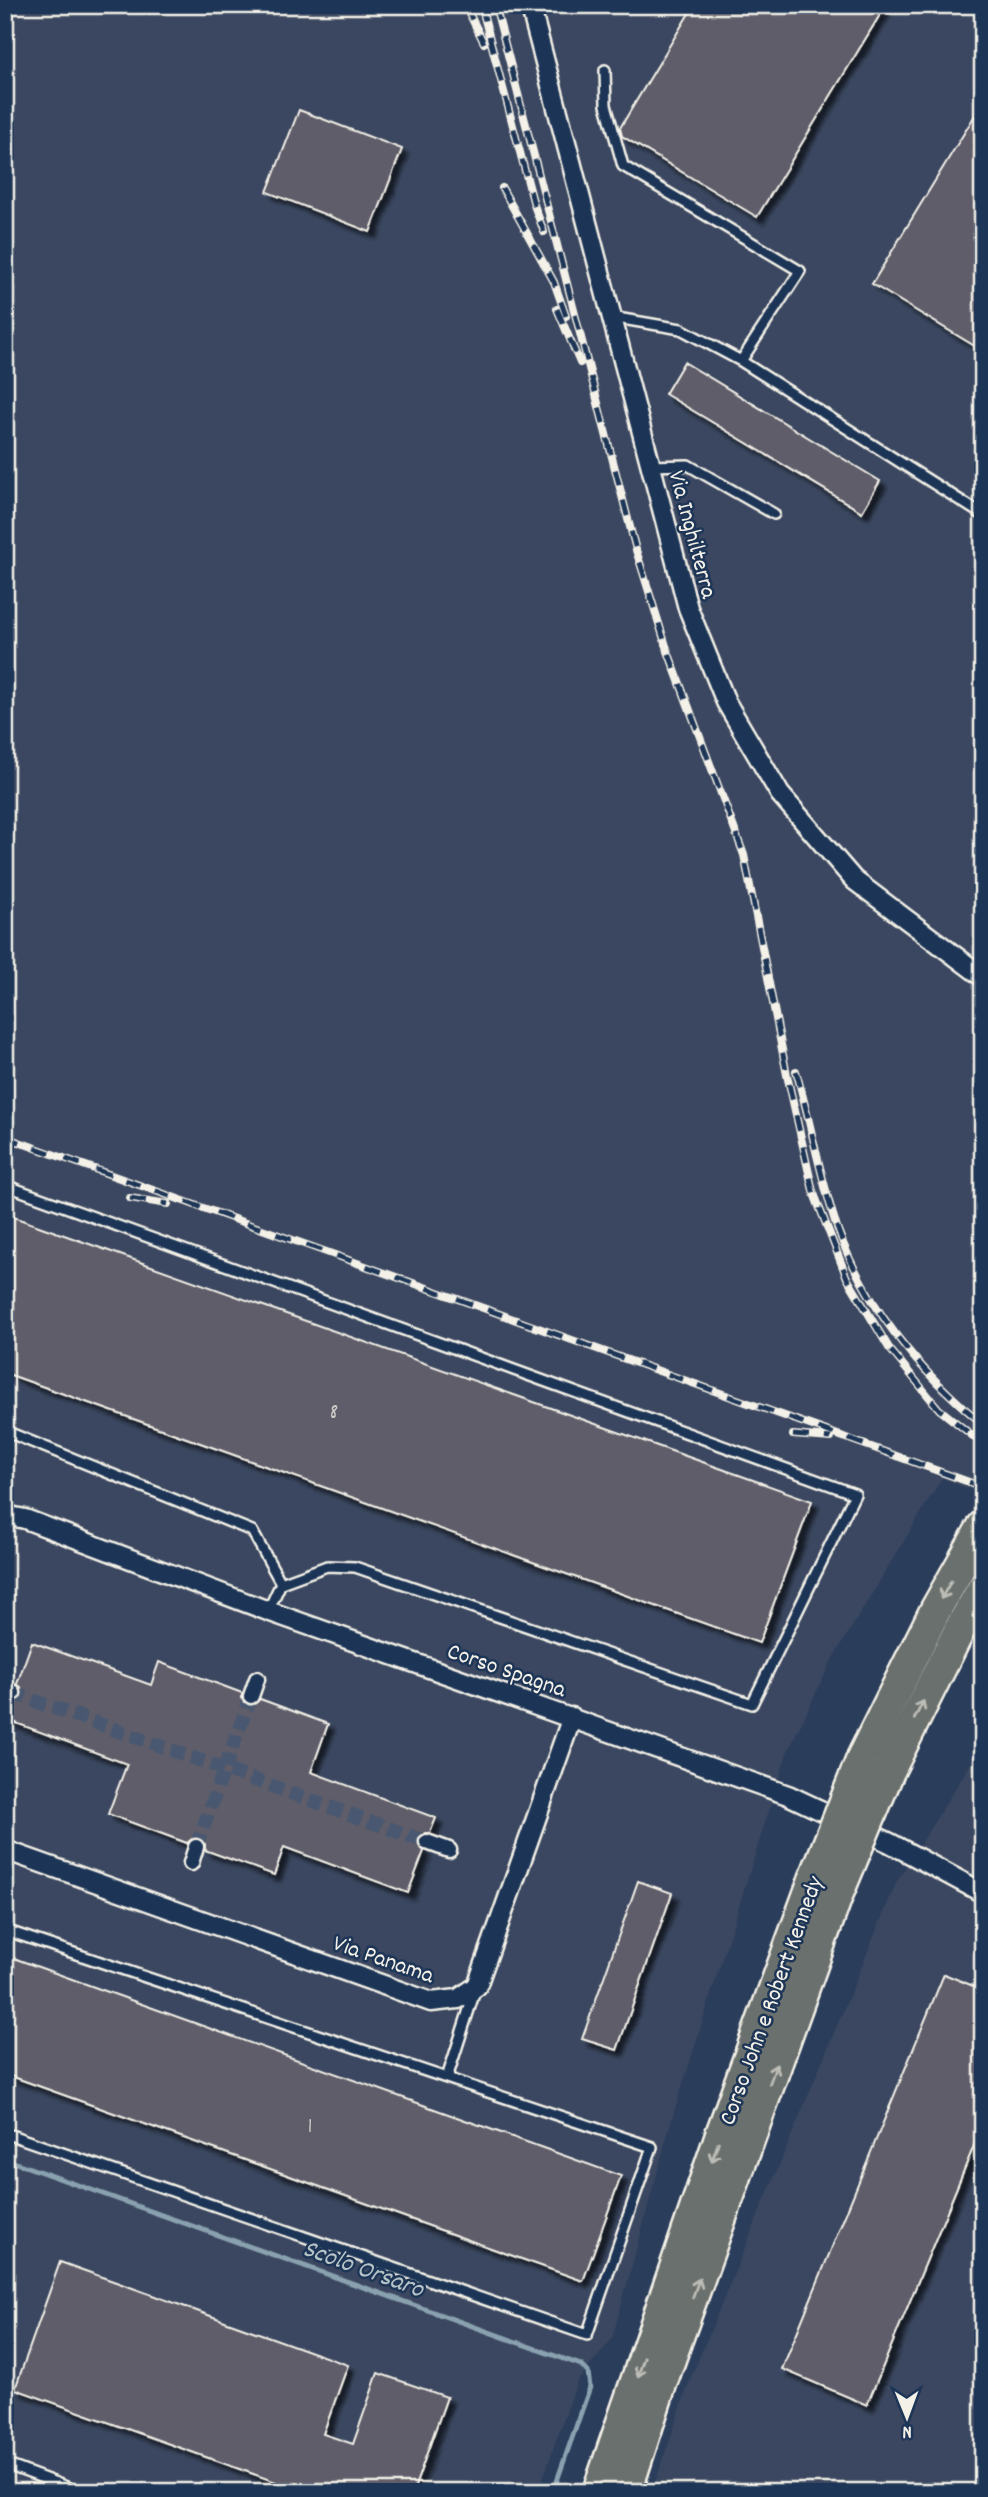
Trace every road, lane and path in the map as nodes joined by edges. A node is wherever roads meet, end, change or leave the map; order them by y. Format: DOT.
graph roads {
  1 [pos="530,5"];
  2 [pos="605,70"];
  3 [pos="610,317"];
  4 [pos="741,361"];
  5 [pos="650,466"];
  6 [pos="774,514"];
  7 [pos="983,515"];
  8 [pos="983,977"];
  9 [pos="5,1185"];
  10 [pos="5,1431"];
  11 [pos="5,1515"];
  12 [pos="981,1529"];
  13 [pos="281,1583"];
  14 [pos="983,1588"];
  15 [pos="268,1611"];
  16 [pos="257,1679"];
  17 [pos="251,1696"];
  18 [pos="572,1717"];
  19 [pos="427,1842"];
  20 [pos="196,1847"];
  21 [pos="5,1850"];
  22 [pos="449,1850"];
  23 [pos="191,1863"];
  24 [pos="826,1887"];
  25 [pos="983,1893"];
  26 [pos="5,1930"];
  27 [pos="477,1986"];
  28 [pos="447,2078"];
  29 [pos="5,2133"];
  30 [pos="5,2464"];
  31 [pos="80,2492"];
  32 [pos="598,2492"];
  33 [pos="626,2492"];
  1 -- 3 [label="street, Via Inghilterra"];
  2 -- 4 [label="lane"];
  3 -- 4 [label="lane"];
  3 -- 5 [label="street, Via Inghilterra"];
  4 -- 7 [label="lane"];
  5 -- 6 [label="lane"];
  5 -- 8 [label="street, Via Inghilterra"];
  9 -- 13 [label="lane"];
  10 -- 13 [label="lane"];
  11 -- 15 [label="street, Corso Spagna"];
  12 -- 24 [label="highway, Corso John e Robert Kennedy, one-way, bridge"];
  13 -- 15 [label="lane"];
  24 -- 14 [label="highway, Corso John e Robert Kennedy, one-way, bridge"];
  15 -- 18 [label="street, Corso Spagna"];
  16 -- 17 [label="street"];
  18 -- 25 [label="street, Corso Spagna"];
  18 -- 27 [label="street"];
  19 -- 22 [label="street"];
  20 -- 23 [label="street"];
  21 -- 27 [label="street, Via Panama"];
  24 -- 32 [label="highway, Corso John e Robert Kennedy, one-way"];
  33 -- 24 [label="highway, Corso John e Robert Kennedy, one-way"];
  26 -- 28 [label="lane"];
  27 -- 28 [label="lane"];
  28 -- 29 [label="lane"];
  30 -- 31 [label="lane"];
}
